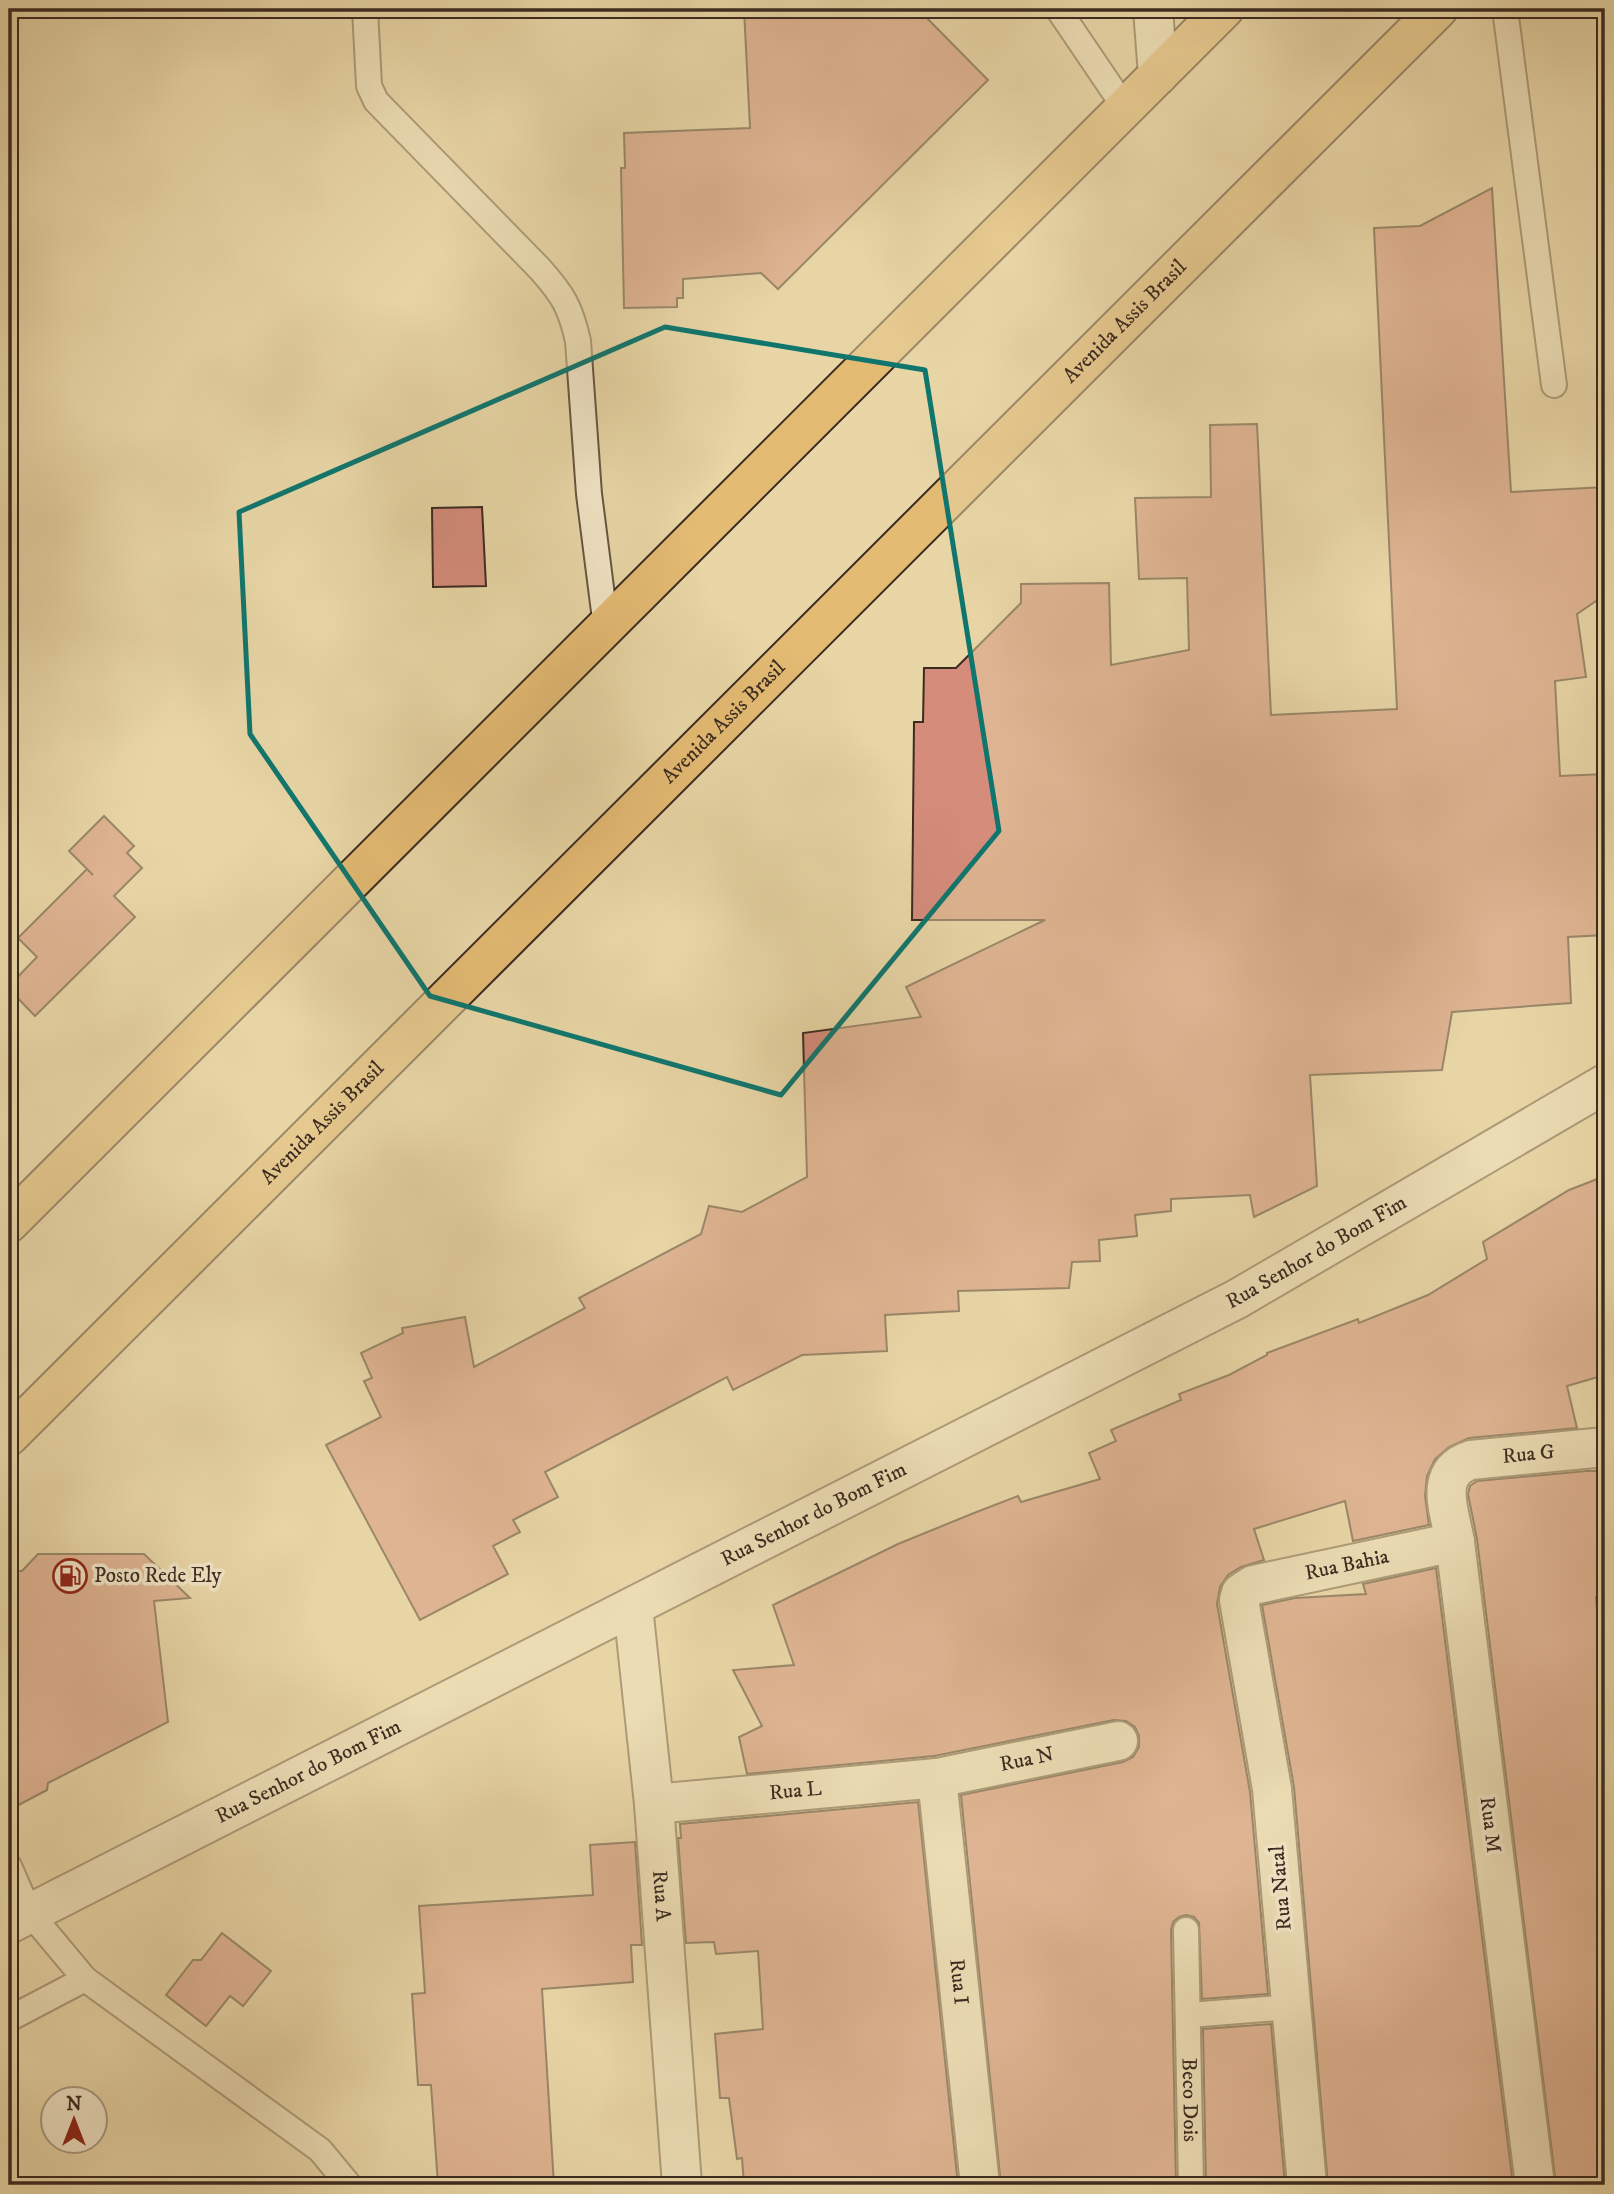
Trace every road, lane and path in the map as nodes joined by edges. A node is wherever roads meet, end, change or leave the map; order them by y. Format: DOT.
graph roads {
  1 [pos="365,9"];
  2 [pos="1058,9"];
  3 [pos="1153,9"];
  4 [pos="1224,9"];
  5 [pos="1438,9"];
  6 [pos="1505,9"];
  7 [pos="1158,75"];
  8 [pos="1125,108"];
  9 [pos="1554,385"];
  10 [pos="606,627"];
  11 [pos="1605,1084"];
  12 [pos="9,1223"];
  13 [pos="9,1436"];
  14 [pos="1605,1447"];
  15 [pos="1454,1468"];
  16 [pos="1455,1542"];
  17 [pos="1241,1593"];
  18 [pos="633,1607"];
  19 [pos="1118,1741"];
  20 [pos="936,1778"];
  21 [pos="654,1804"];
  22 [pos="9,1866"];
  23 [pos="19,1918"];
  24 [pos="1186,1930"];
  25 [pos="85,1979"];
  26 [pos="1291,2007"];
  27 [pos="1189,2015"];
  28 [pos="9,2019"];
  29 [pos="349,2185"];
  30 [pos="682,2185"];
  31 [pos="980,2185"];
  32 [pos="1191,2185"];
  33 [pos="1307,2185"];
  34 [pos="1535,2185"];
  1 -- 10 [label="lane"];
  2 -- 8 [label="lane"];
  3 -- 7 [label="street"];
  4 -- 7 [label="main road"];
  5 -- 13 [label="main road, Avenida Assis Brasil"];
  6 -- 9 [label="lane"];
  7 -- 8 [label="main road"];
  8 -- 10 [label="main road"];
  10 -- 12 [label="main road"];
  11 -- 18 [label="street, Rua Senhor do Bom Fim"];
  14 -- 15 [label="street, Rua G"];
  15 -- 16 [label="street, Rua M"];
  16 -- 17 [label="street, Rua Bahia"];
  16 -- 34 [label="street, Rua M"];
  17 -- 26 [label="street, Rua Natal"];
  18 -- 21 [label="street, Rua A"];
  18 -- 23 [label="street, Rua Senhor do Bom Fim"];
  19 -- 20 [label="street, Rua N"];
  20 -- 21 [label="street, Rua L"];
  20 -- 31 [label="street, Rua I"];
  21 -- 30 [label="street, Rua A"];
  22 -- 23 [label="lane"];
  23 -- 25 [label="lane"];
  24 -- 27 [label="lane, Beco Dois"];
  25 -- 28 [label="lane"];
  25 -- 29 [label="lane"];
  26 -- 27 [label="lane"];
  26 -- 33 [label="street, Rua Natal"];
  27 -- 32 [label="lane, Beco Dois"];
}
